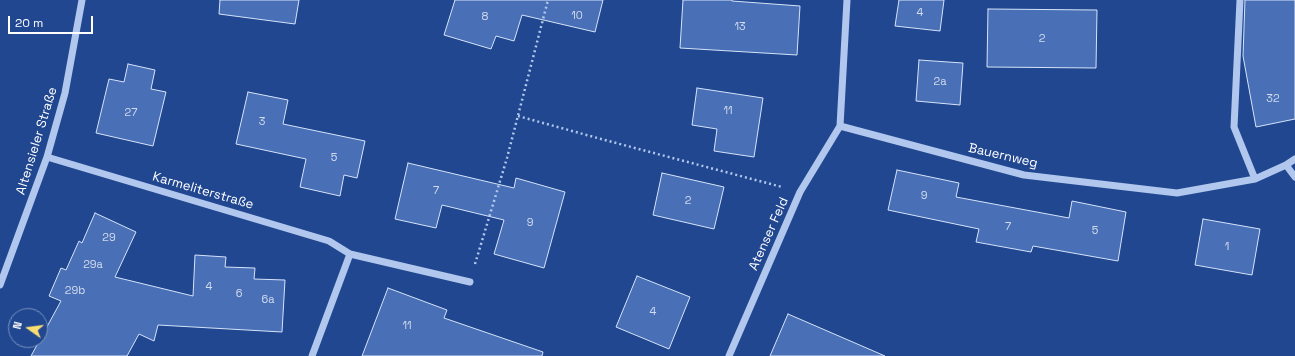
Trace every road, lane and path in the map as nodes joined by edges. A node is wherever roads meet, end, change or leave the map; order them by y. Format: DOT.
graph roads {
  1 [pos="82,0"];
  2 [pos="548,0"];
  3 [pos="847,0"];
  4 [pos="1240,0"];
  5 [pos="518,116"];
  6 [pos="840,126"];
  7 [pos="47,157"];
  8 [pos="1295,159"];
  9 [pos="1286,165"];
  10 [pos="1295,177"];
  11 [pos="1255,179"];
  12 [pos="800,192"];
  13 [pos="350,254"];
  14 [pos="470,282"];
  15 [pos="0,285"];
  16 [pos="312,356"];
  17 [pos="729,356"];
  1 -- 7 [label="street, Altensieler Straße"];
  2 -- 5 [label="path"];
  3 -- 6 [label="street"];
  4 -- 11 [label="street"];
  5 -- 12 [label="path"];
  5 -- 14 [label="path"];
  6 -- 11 [label="street, Bauernweg"];
  6 -- 12 [label="street, Atenser Feld"];
  7 -- 13 [label="street, Karmeliterstraße"];
  7 -- 15 [label="street, Altensieler Straße"];
  8 -- 9 [label="street, Bauernweg"];
  9 -- 10 [label="street"];
  9 -- 11 [label="street, Bauernweg"];
  12 -- 17 [label="street, Atenser Feld"];
  13 -- 14 [label="street, Karmeliterstraße"];
  13 -- 16 [label="street"];
}
